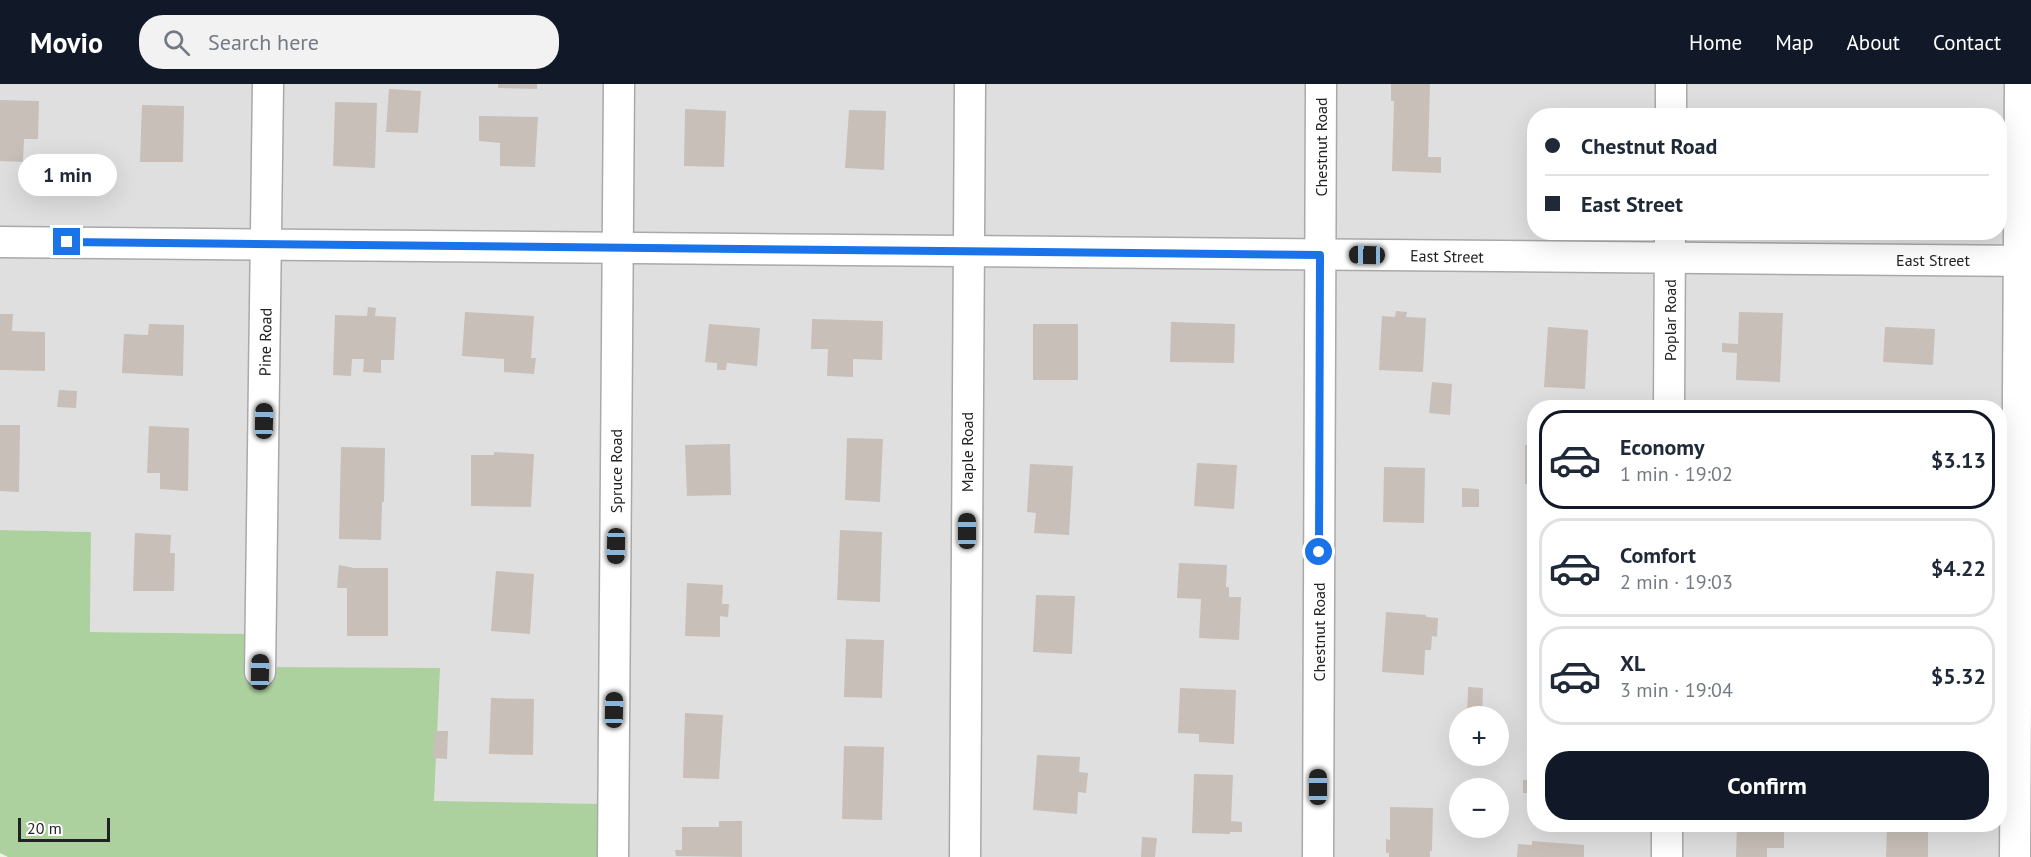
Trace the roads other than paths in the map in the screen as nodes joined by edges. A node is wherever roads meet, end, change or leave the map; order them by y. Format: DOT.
graph roads {
  1 [pos="268,84"];
  2 [pos="619,84"];
  3 [pos="970,84"];
  4 [pos="1321,84"];
  5 [pos="1671,84"];
  6 [pos="2020,84"];
  7 [pos="1671,108"];
  8 [pos="0,242"];
  9 [pos="267,244"];
  10 [pos="1670,245"];
  11 [pos="618,247"];
  12 [pos="969,251"];
  13 [pos="1320,255"];
  14 [pos="2025,261"];
  15 [pos="1669,400"];
  16 [pos="260,672"];
  17 [pos="1667,832"];
  18 [pos="613,857"];
  19 [pos="965,857"];
  20 [pos="1318,857"];
  21 [pos="1667,857"];
  22 [pos="2015,857"];
  1 -- 9 [label="street, Pine Road"];
  2 -- 11 [label="street, Spruce Road"];
  3 -- 12 [label="street, Maple Road"];
  4 -- 13 [label="street, Chestnut Road"];
  5 -- 7 [label="street"];
  6 -- 14 [label="street"];
  8 -- 9 [label="street, East Street"];
  9 -- 11 [label="street, East Street"];
  9 -- 16 [label="street, Pine Road"];
  10 -- 13 [label="street, East Street"];
  10 -- 14 [label="street, East Street"];
  10 -- 15 [label="street, Poplar Road"];
  11 -- 12 [label="street, East Street"];
  11 -- 18 [label="street, Spruce Road"];
  12 -- 13 [label="street, East Street"];
  12 -- 19 [label="street, Maple Road"];
  13 -- 20 [label="street, Chestnut Road"];
  14 -- 22 [label="street"];
  17 -- 21 [label="street"];
}
